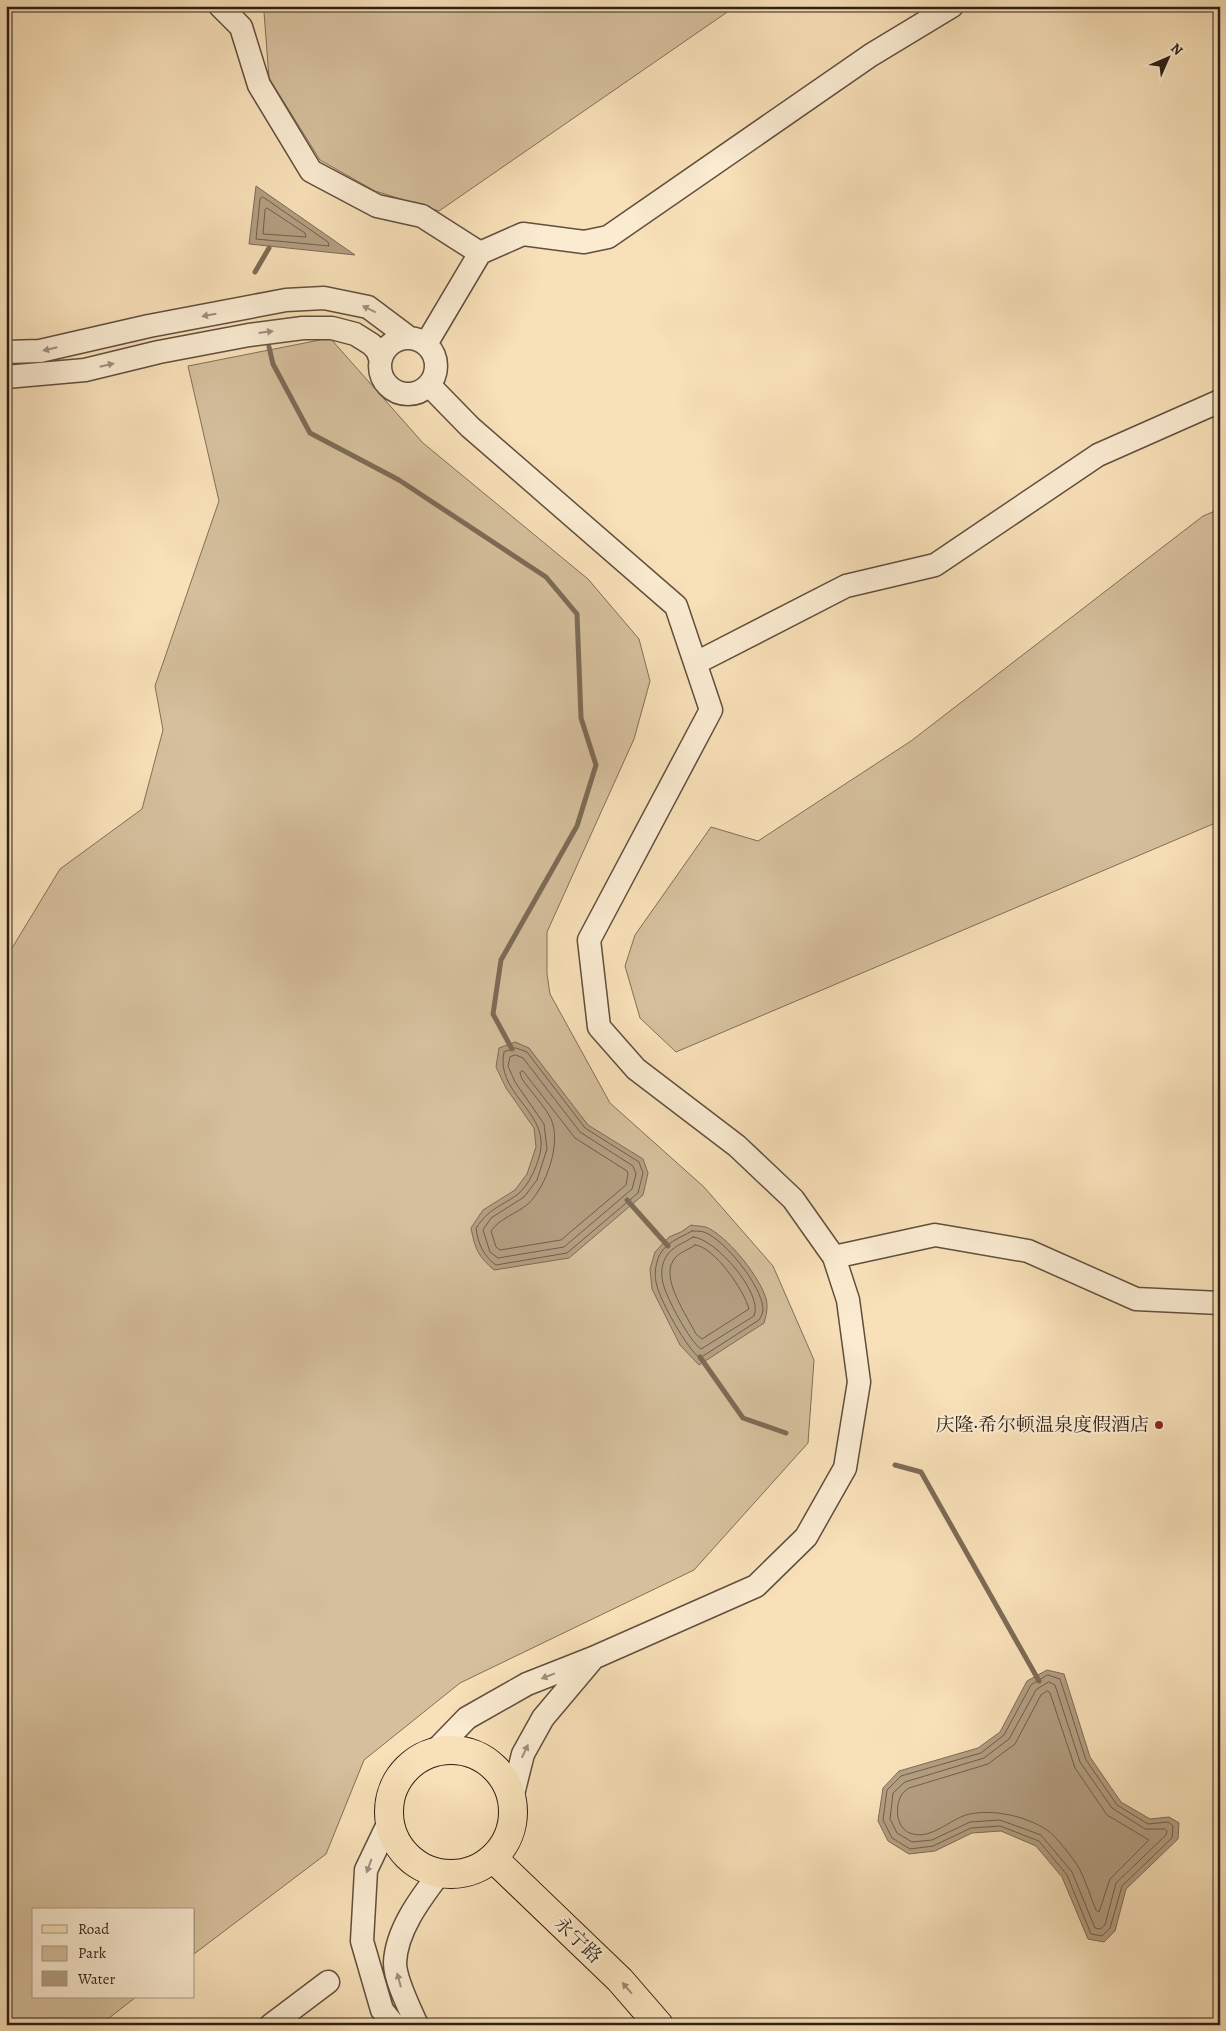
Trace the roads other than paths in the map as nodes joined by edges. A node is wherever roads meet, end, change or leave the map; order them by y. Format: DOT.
graph roads {
  1 [pos="220,6"];
  2 [pos="952,6"];
  3 [pos="480,253"];
  4 [pos="417,340"];
  5 [pos="6,352"];
  6 [pos="380,358"];
  7 [pos="6,377"];
  8 [pos="430,385"];
  9 [pos="1220,401"];
  10 [pos="696,663"];
  11 [pos="834,1257"];
  12 [pos="1220,1304"];
  13 [pos="593,1658"];
  14 [pos="435,1751"];
  15 [pos="512,1798"];
  16 [pos="389,1822"];
  17 [pos="486,1864"];
  18 [pos="438,1874"];
  19 [pos="328,1982"];
  20 [pos="271,2025"];
  21 [pos="394,2025"];
  22 [pos="417,2025"];
  23 [pos="636,2025"];
  24 [pos="659,2025"];
  1 -- 3 [label="street"];
  2 -- 3 [label="street"];
  3 -- 4 [label="street"];
  4 -- 5 [label="street, one-way"];
  4 -- 6 [label="street"];
  4 -- 8 [label="street"];
  7 -- 6 [label="street, one-way"];
  6 -- 8 [label="street"];
  8 -- 10 [label="street"];
  9 -- 10 [label="street"];
  10 -- 11 [label="street"];
  11 -- 12 [label="street"];
  11 -- 13 [label="street"];
  13 -- 14 [label="street, one-way"];
  15 -- 13 [label="street, one-way"];
  14 -- 15 [label="main road"];
  14 -- 16 [label="main road"];
  15 -- 17 [label="main road"];
  16 -- 18 [label="main road"];
  16 -- 21 [label="street, one-way"];
  17 -- 18 [label="main road"];
  17 -- 23 [label="main road, 永宁路"];
  24 -- 17 [label="main road, 永宁路, one-way"];
  22 -- 18 [label="street, one-way"];
  19 -- 20 [label="street"];
}
